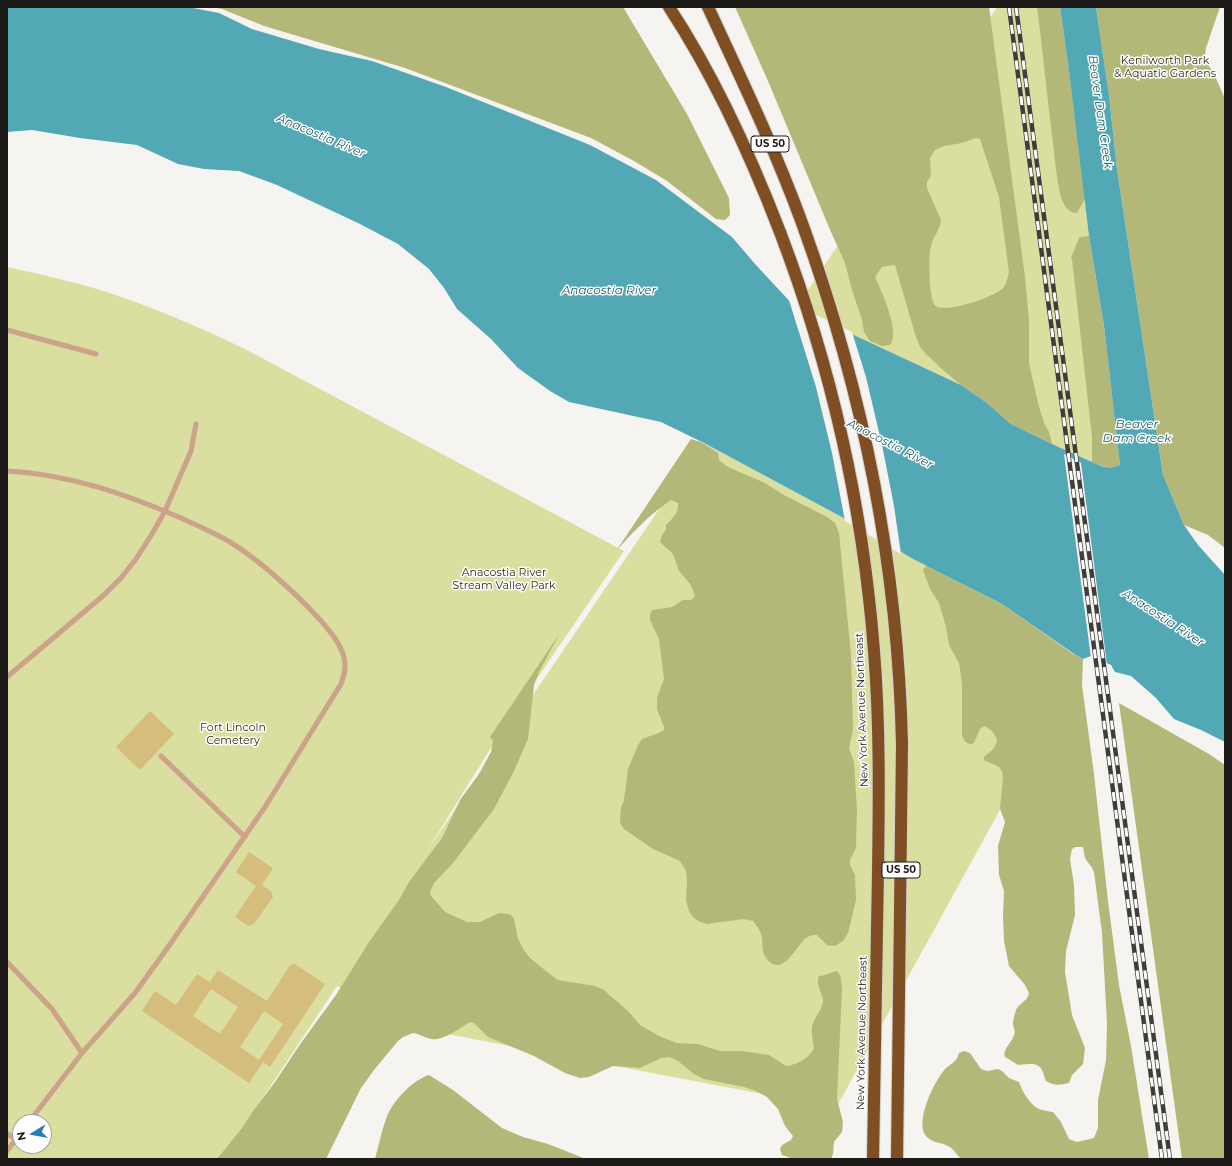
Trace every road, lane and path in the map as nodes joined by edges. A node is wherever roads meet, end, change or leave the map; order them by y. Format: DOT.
graph roads {
  1 [pos="669,7"];
  2 [pos="708,7"];
  3 [pos="7,330"];
  4 [pos="96,354"];
  5 [pos="196,424"];
  6 [pos="7,471"];
  7 [pos="165,511"];
  8 [pos="7,677"];
  9 [pos="161,756"];
  10 [pos="245,837"];
  11 [pos="7,962"];
  12 [pos="82,1053"];
  13 [pos="35,1114"];
  14 [pos="873,1156"];
  15 [pos="897,1159"];
  1 -- 14 [label="highway, New York Avenue Northeast / US 50"];
  2 -- 15 [label="highway, US 50"];
  3 -- 4 [label="lane"];
  5 -- 7 [label="lane"];
  6 -- 7 [label="lane"];
  7 -- 8 [label="lane"];
  7 -- 10 [label="lane"];
  9 -- 10 [label="lane"];
  10 -- 12 [label="lane"];
  11 -- 12 [label="lane"];
  12 -- 13 [label="lane"];
}
